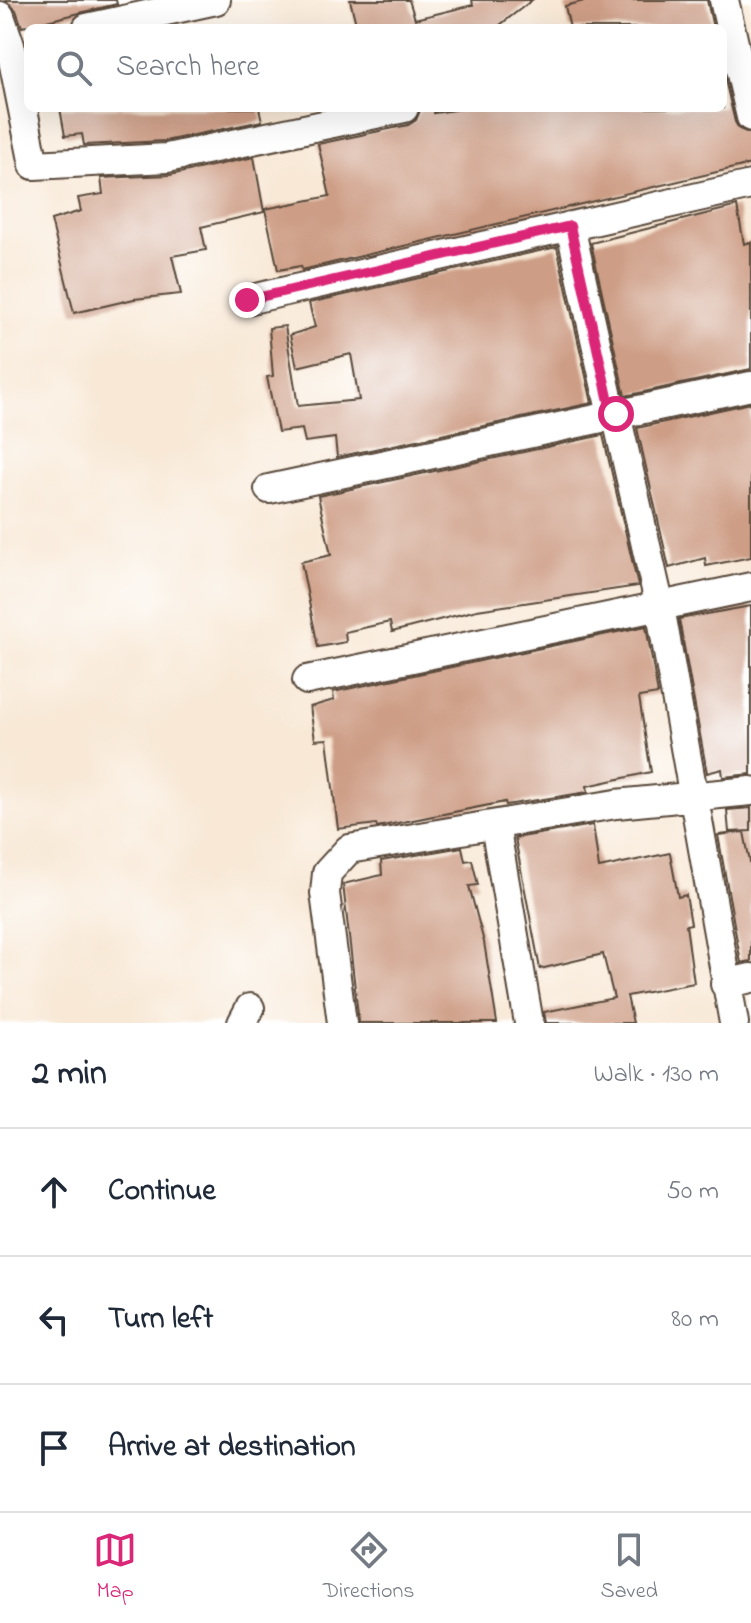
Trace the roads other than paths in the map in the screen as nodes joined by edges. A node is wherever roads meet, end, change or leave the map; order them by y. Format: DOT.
graph roads {
  1 [pos="216,0"];
  2 [pos="724,0"];
  3 [pos="0,16"];
  4 [pos="105,24"];
  5 [pos="735,36"];
  6 [pos="19,43"];
  7 [pos="24,84"];
  8 [pos="27,112"];
  9 [pos="385,112"];
  10 [pos="751,117"];
  11 [pos="751,185"];
  12 [pos="570,226"];
  13 [pos="247,300"];
  14 [pos="751,386"];
  15 [pos="614,414"];
  16 [pos="269,489"];
  17 [pos="751,587"];
  18 [pos="660,607"];
  19 [pos="307,680"];
  20 [pos="751,791"];
  21 [pos="694,798"];
  22 [pos="495,825"];
  23 [pos="738,981"];
  24 [pos="342,1023"];
  25 [pos="529,1023"];
  26 [pos="734,1023"];
  1 -- 4 [label="street"];
  2 -- 5 [label="street"];
  3 -- 6 [label="street"];
  5 -- 10 [label="street"];
  6 -- 7 [label="street"];
  8 -- 9 [label="street"];
  11 -- 12 [label="street"];
  12 -- 13 [label="street"];
  12 -- 15 [label="street"];
  14 -- 15 [label="street"];
  15 -- 16 [label="street"];
  15 -- 18 [label="street"];
  17 -- 18 [label="street"];
  18 -- 19 [label="street"];
  18 -- 21 [label="street"];
  20 -- 21 [label="street"];
  21 -- 22 [label="street"];
  21 -- 23 [label="street"];
  22 -- 24 [label="street"];
  22 -- 25 [label="street"];
  23 -- 26 [label="street"];
}
